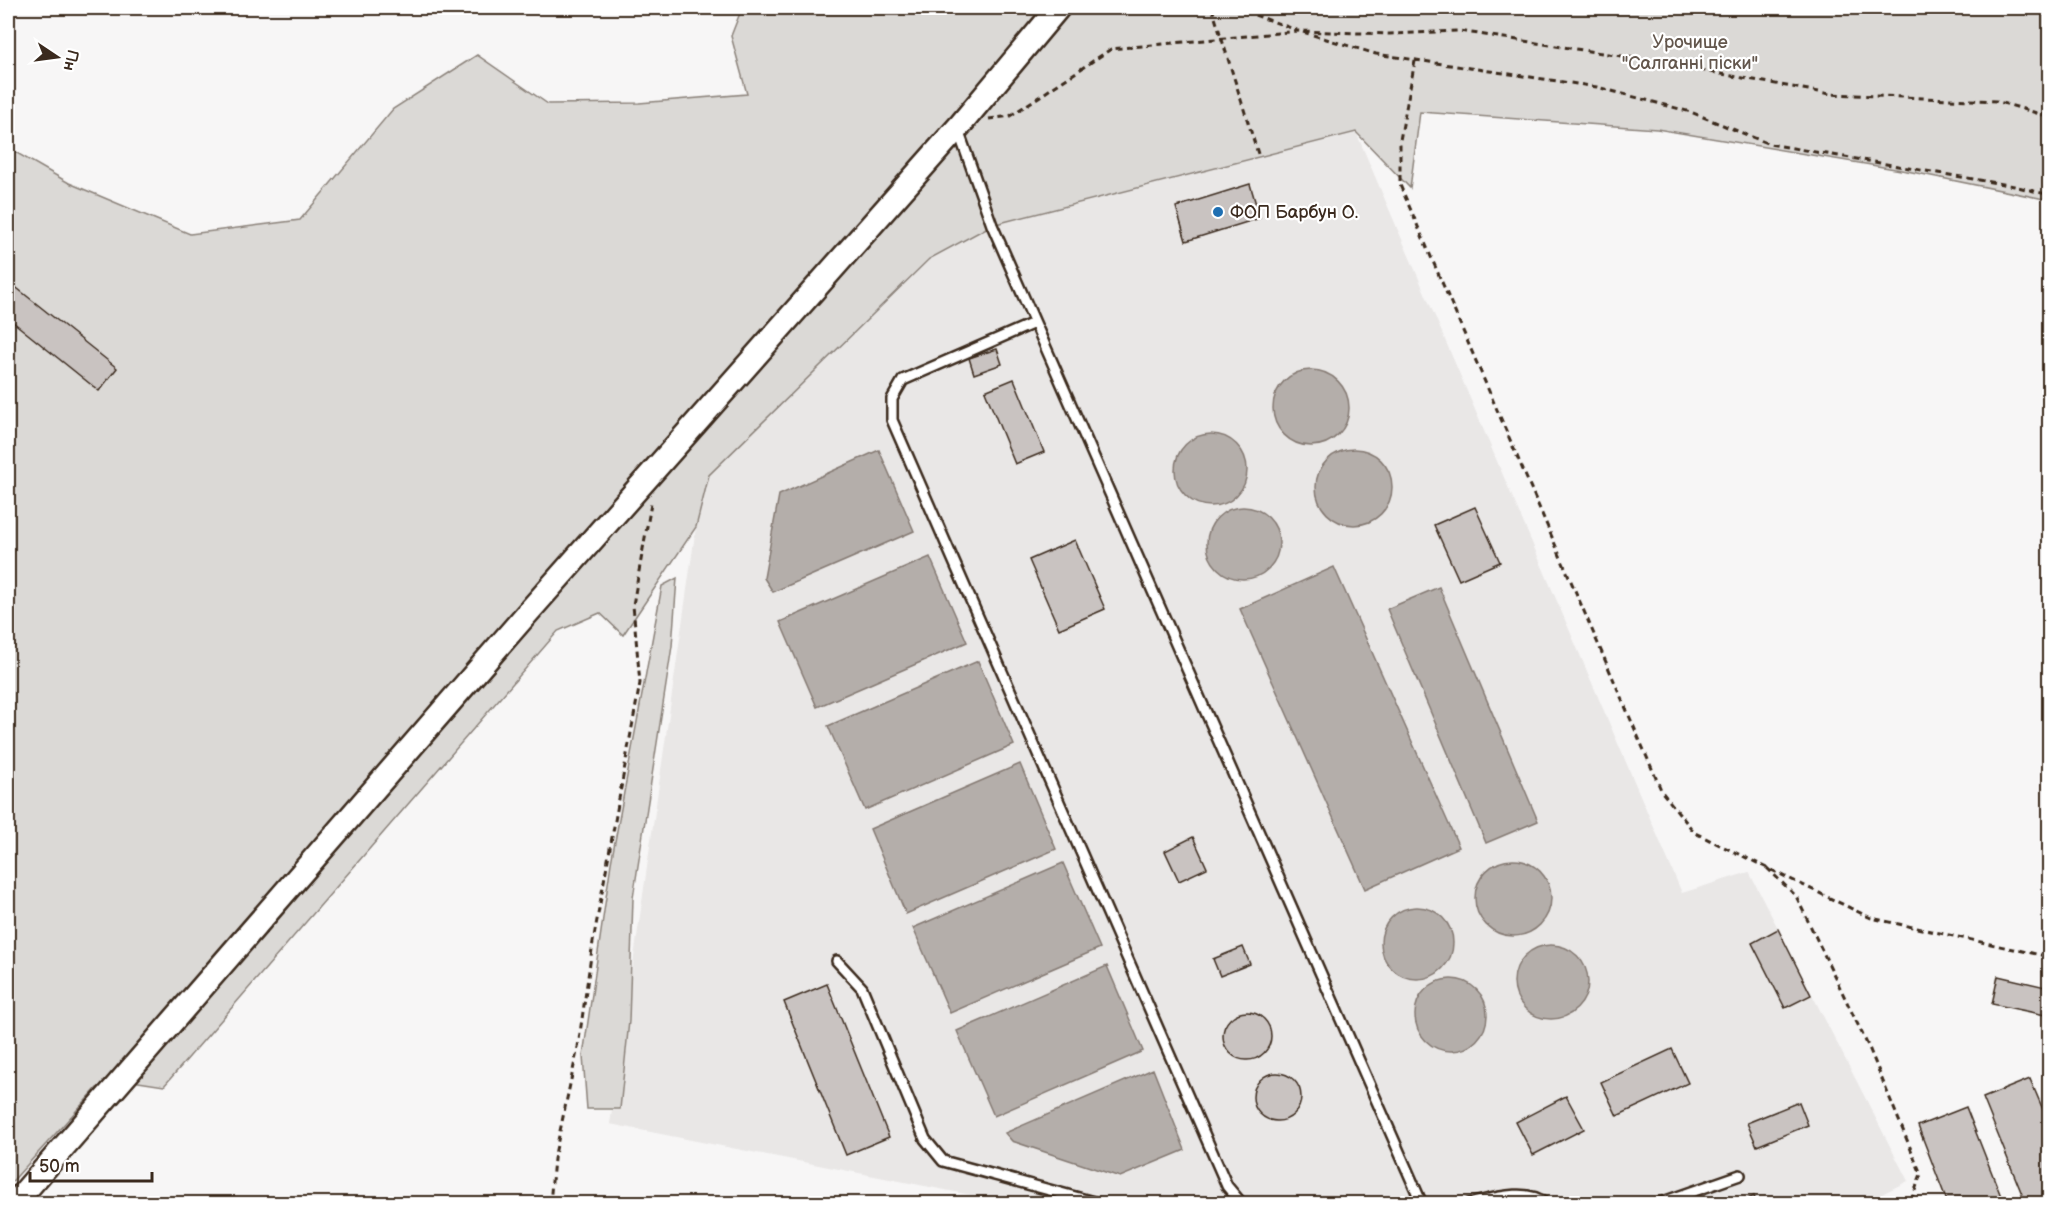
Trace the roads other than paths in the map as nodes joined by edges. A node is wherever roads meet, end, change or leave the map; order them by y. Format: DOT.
graph roads {
  1 [pos="1058,8"];
  2 [pos="959,126"];
  3 [pos="1034,323"];
  4 [pos="837,962"];
  5 [pos="1740,1175"];
  6 [pos="1423,1202"];
  7 [pos="14,1203"];
  8 [pos="1101,1203"];
  9 [pos="1242,1203"];
  10 [pos="1469,1203"];
  11 [pos="1546,1203"];
  12 [pos="1657,1203"];
  1 -- 2 [label="street"];
  2 -- 3 [label="lane"];
  2 -- 7 [label="street"];
  3 -- 6 [label="lane"];
  3 -- 9 [label="lane"];
  4 -- 8 [label="lane"];
  5 -- 12 [label="lane"];
  10 -- 11 [label="lane"];
}
